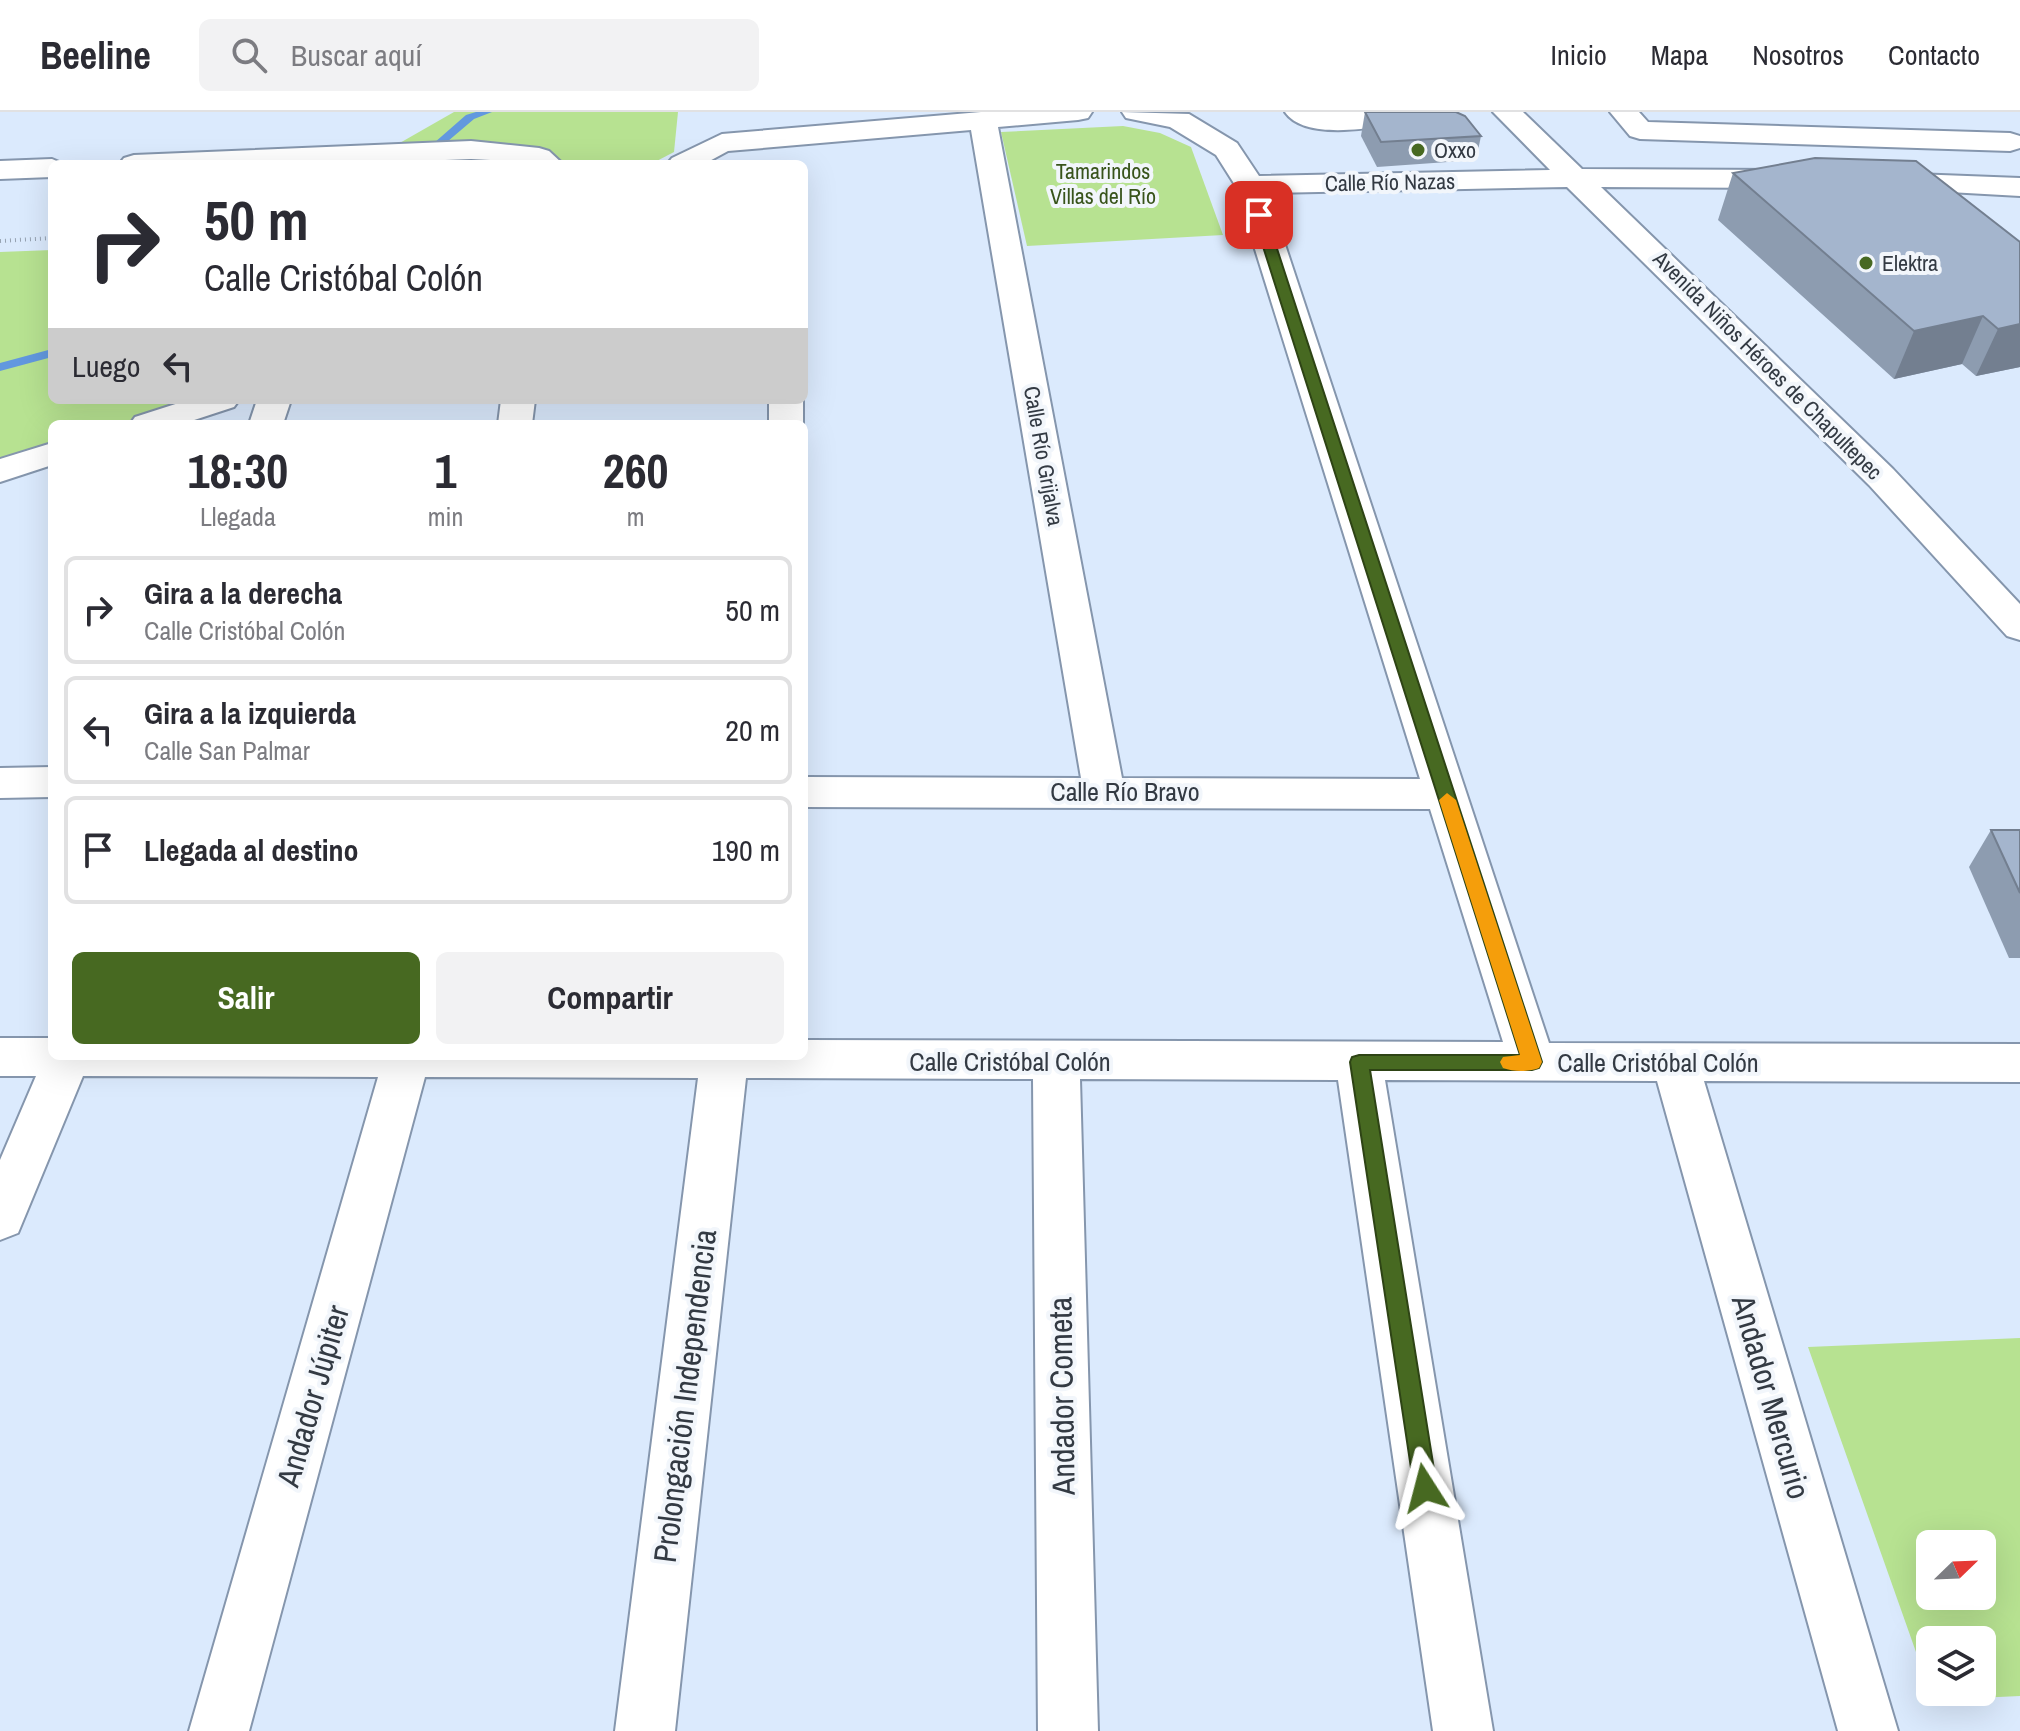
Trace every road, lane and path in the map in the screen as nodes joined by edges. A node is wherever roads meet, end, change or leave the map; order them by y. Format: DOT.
graph roads {
  1 [pos="716,112"];
  2 [pos="1078,112"];
  3 [pos="1136,112"];
  4 [pos="1299,112"];
  5 [pos="1420,112"];
  6 [pos="1507,112"];
  7 [pos="1624,112"];
  8 [pos="1993,112"];
  9 [pos="983,120"];
  10 [pos="1767,134"];
  11 [pos="722,143"];
  12 [pos="789,150"];
  13 [pos="230,160"];
  14 [pos="543,160"];
  15 [pos="690,160"];
  16 [pos="48,168"];
  17 [pos="0,170"];
  18 [pos="1578,178"];
  19 [pos="1783,179"];
  20 [pos="1813,180"];
  21 [pos="1858,181"];
  22 [pos="1904,183"];
  23 [pos="1250,185"];
  24 [pos="2020,187"];
  25 [pos="1938,211"];
  26 [pos="48,238"];
  27 [pos="0,241"];
  28 [pos="210,404"];
  29 [pos="160,420"];
  30 [pos="48,455"];
  31 [pos="0,471"];
  32 [pos="2020,627"];
  33 [pos="48,782"];
  34 [pos="0,783"];
  35 [pos="808,792"];
  36 [pos="1104,792"];
  37 [pos="1445,794"];
  38 [pos="48,1056"];
  39 [pos="0,1057"];
  40 [pos="66,1060"];
  41 [pos="406,1060"];
  42 [pos="618,1060"];
  43 [pos="724,1061"];
  44 [pos="1056,1062"];
  45 [pos="1359,1062"];
  46 [pos="1532,1062"];
  47 [pos="1675,1063"];
  48 [pos="2020,1063"];
  49 [pos="0,1218"];
  50 [pos="219,1731"];
  51 [pos="645,1731"];
  52 [pos="1068,1731"];
  53 [pos="1463,1731"];
  54 [pos="1868,1731"];
  1 -- 11 [label="street"];
  2 -- 9 [label="street"];
  3 -- 23 [label="street"];
  4 -- 5 [label="street"];
  6 -- 18 [label="street, Avenida Niños Héroes de Chapultepec"];
  7 -- 10 [label="street"];
  8 -- 10 [label="street"];
  9 -- 12 [label="street"];
  9 -- 36 [label="street, Calle Río Grijalva"];
  10 -- 19 [label="street"];
  11 -- 12 [label="street"];
  11 -- 15 [label="street"];
  13 -- 14 [label="street"];
  16 -- 17 [label="street"];
  18 -- 19 [label="street, Calle Río Nazas"];
  18 -- 23 [label="street, Calle Río Nazas"];
  18 -- 32 [label="street, Avenida Niños Héroes de Chapultepec"];
  19 -- 20 [label="street, Calle Río Nazas"];
  21 -- 22 [label="street"];
  22 -- 24 [label="street"];
  22 -- 25 [label="street"];
  23 -- 37 [label="street"];
  26 -- 27 [label="path"];
  28 -- 29 [label="street"];
  30 -- 31 [label="street"];
  33 -- 34 [label="street"];
  35 -- 36 [label="street, Calle Río Bravo"];
  36 -- 37 [label="street, Calle Río Bravo"];
  37 -- 46 [label="street"];
  38 -- 39 [label="street, Calle Cristóbal Colón"];
  40 -- 49 [label="street"];
  41 -- 50 [label="street, Andador Júpiter"];
  42 -- 43 [label="street, Calle Cristóbal Colón"];
  43 -- 44 [label="street, Calle Cristóbal Colón"];
  43 -- 51 [label="street, Prolongación Independencia"];
  44 -- 45 [label="street, Calle Cristóbal Colón"];
  44 -- 52 [label="street, Andador Cometa"];
  45 -- 46 [label="street, Calle Cristóbal Colón"];
  45 -- 53 [label="street"];
  46 -- 47 [label="street, Calle Cristóbal Colón"];
  47 -- 48 [label="street, Calle Cristóbal Colón"];
  47 -- 54 [label="street, Andador Mercurio"];
}
